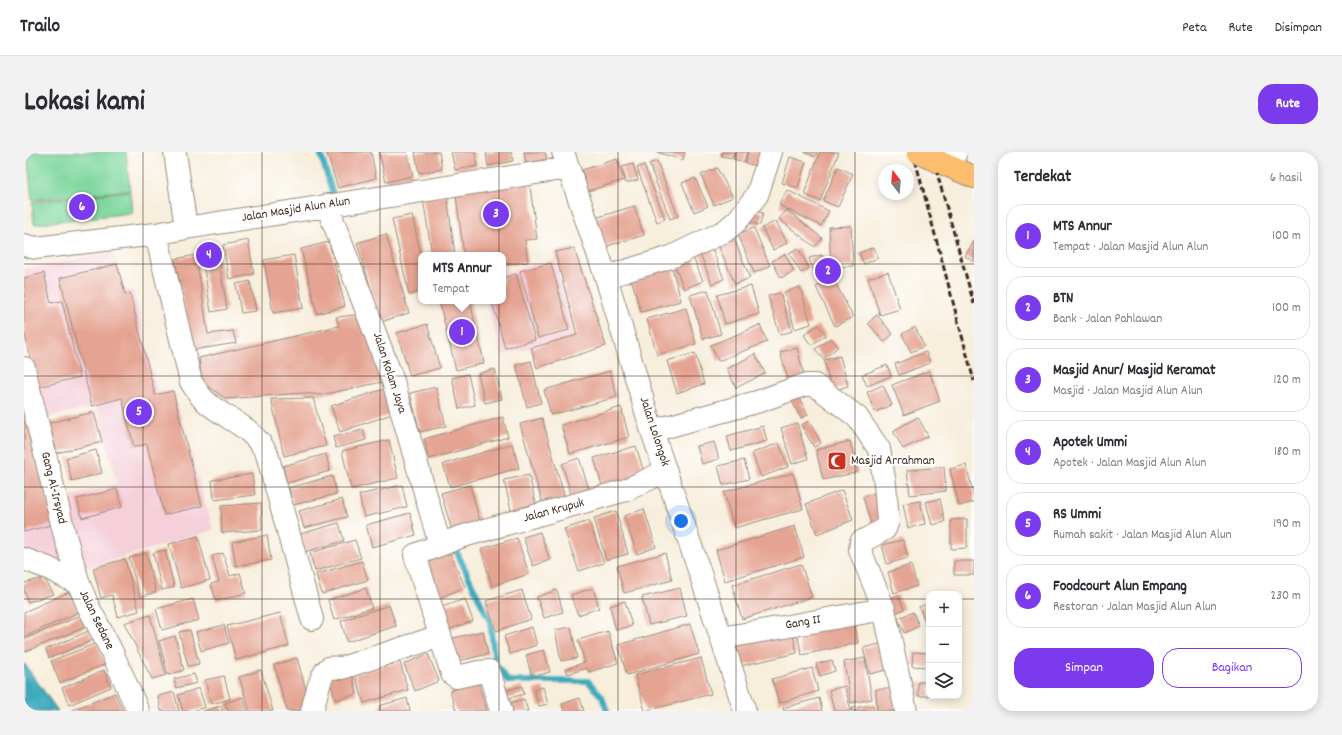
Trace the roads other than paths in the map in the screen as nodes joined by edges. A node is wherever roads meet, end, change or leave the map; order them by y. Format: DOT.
graph roads {
  1 [pos="175,152"];
  2 [pos="771,152"];
  3 [pos="918,152"];
  4 [pos="565,160"];
  5 [pos="948,160"];
  6 [pos="974,177"];
  7 [pos="334,204"];
  8 [pos="186,228"];
  9 [pos="156,234"];
  10 [pos="24,245"];
  11 [pos="606,277"];
  12 [pos="24,368"];
  13 [pos="652,431"];
  14 [pos="666,471"];
  15 [pos="440,545"];
  16 [pos="24,559"];
  17 [pos="79,584"];
  18 [pos="884,609"];
  19 [pos="312,619"];
  20 [pos="440,636"];
  21 [pos="722,638"];
  22 [pos="138,711"];
  23 [pos="312,711"];
  24 [pos="501,711"];
  25 [pos="745,711"];
  26 [pos="906,711"];
  1 -- 8 [label="street"];
  2 -- 11 [label="street"];
  3 -- 5 [label="main road, bridge"];
  4 -- 7 [label="street, Jalan Masjid Alun Alun"];
  4 -- 11 [label="street, Jalan Lolongok"];
  5 -- 6 [label="main road"];
  7 -- 8 [label="street, Jalan Masjid Alun Alun"];
  7 -- 15 [label="street, Jalan Kolam Jaya"];
  8 -- 9 [label="street, Jalan Masjid Alun Alun"];
  9 -- 10 [label="street, Jalan Masjid Alun Alun"];
  9 -- 19 [label="street"];
  11 -- 13 [label="street, Jalan Lolongok"];
  12 -- 17 [label="street, Gang Al-Irsyad"];
  13 -- 14 [label="street, Jalan Lolongok"];
  13 -- 18 [label="street"];
  14 -- 15 [label="street, Jalan Krupuk"];
  14 -- 21 [label="street, Jalan Lolongok"];
  15 -- 20 [label="street, Jalan Krupuk"];
  16 -- 17 [label="street, Jalan Sedane"];
  17 -- 22 [label="street, Jalan Sedane"];
  18 -- 21 [label="street, Gang II"];
  18 -- 26 [label="street"];
  20 -- 23 [label="street"];
  20 -- 24 [label="street"];
  21 -- 25 [label="street, Jalan Lolongok"];
}
